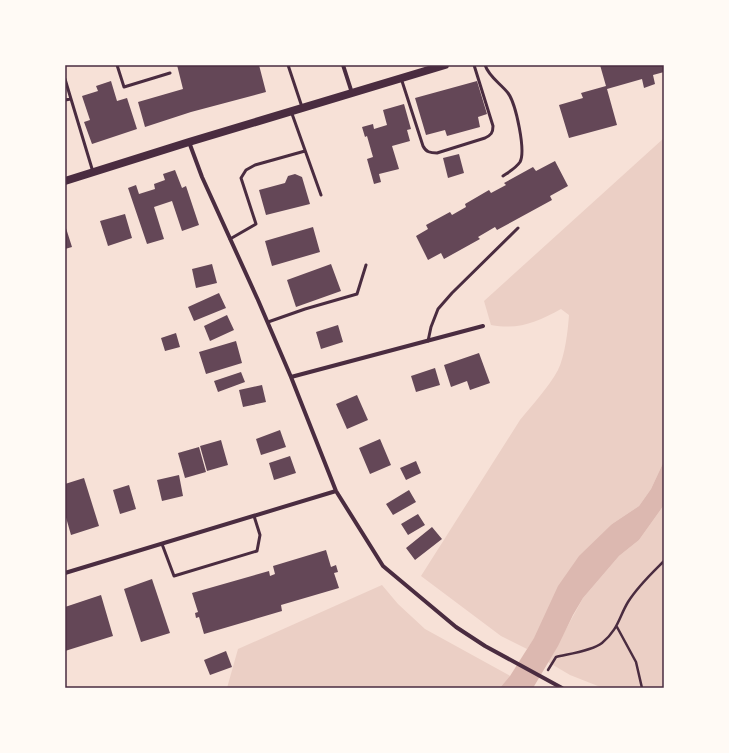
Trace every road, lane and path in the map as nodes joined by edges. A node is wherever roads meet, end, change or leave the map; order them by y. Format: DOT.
graph roads {
  1 [pos="117,65"];
  2 [pos="288,65"];
  3 [pos="343,65"];
  4 [pos="445,65"];
  5 [pos="474,65"];
  6 [pos="485,65"];
  7 [pos="170,73"];
  8 [pos="401,78"];
  9 [pos="65,79"];
  10 [pos="352,93"];
  11 [pos="70,99"];
  12 [pos="65,100"];
  13 [pos="302,108"];
  14 [pos="291,111"];
  15 [pos="189,142"];
  16 [pos="305,151"];
  17 [pos="93,172"];
  18 [pos="503,176"];
  19 [pos="66,179"];
  20 [pos="321,195"];
  21 [pos="518,228"];
  22 [pos="230,239"];
  23 [pos="366,265"];
  24 [pos="268,322"];
  25 [pos="483,326"];
  26 [pos="428,341"];
  27 [pos="291,377"];
  28 [pos="336,491"];
  29 [pos="254,516"];
  30 [pos="162,544"];
  31 [pos="664,561"];
  32 [pos="65,573"];
  33 [pos="617,627"];
  34 [pos="556,658"];
  35 [pos="562,688"];
  36 [pos="642,688"];
  1 -- 7 [label="lane"];
  2 -- 13 [label="lane"];
  3 -- 10 [label="street"];
  4 -- 8 [label="main road"];
  5 -- 8 [label="lane"];
  6 -- 18 [label="lane"];
  8 -- 10 [label="main road"];
  9 -- 11 [label="lane"];
  10 -- 13 [label="main road"];
  11 -- 12 [label="lane"];
  11 -- 17 [label="lane"];
  13 -- 14 [label="main road"];
  14 -- 15 [label="main road"];
  14 -- 16 [label="lane"];
  15 -- 17 [label="main road"];
  15 -- 22 [label="street"];
  16 -- 20 [label="lane"];
  16 -- 22 [label="lane"];
  17 -- 19 [label="main road"];
  21 -- 26 [label="lane"];
  22 -- 24 [label="street"];
  23 -- 24 [label="lane"];
  24 -- 27 [label="street"];
  25 -- 26 [label="street"];
  26 -- 27 [label="street"];
  27 -- 28 [label="street"];
  28 -- 29 [label="street"];
  28 -- 35 [label="street"];
  29 -- 30 [label="street"];
  29 -- 30 [label="lane"];
  30 -- 32 [label="street"];
  31 -- 33 [label="path"];
  33 -- 34 [label="path"];
  33 -- 36 [label="path"];
}
